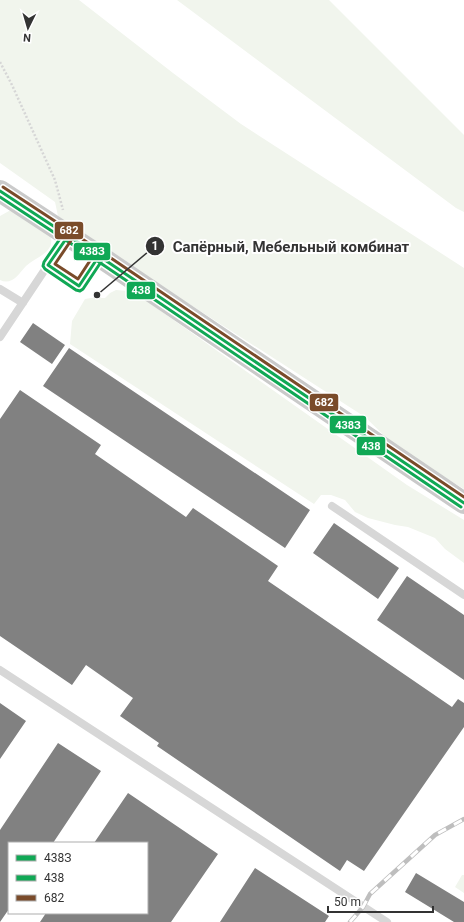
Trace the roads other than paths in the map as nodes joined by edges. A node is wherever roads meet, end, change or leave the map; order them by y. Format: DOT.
graph roads {
  1 [pos="0,191"];
  2 [pos="68,236"];
  3 [pos="99,256"];
  4 [pos="48,265"];
  5 [pos="0,288"];
  6 [pos="23,304"];
  7 [pos="0,337"];
  8 [pos="464,503"];
  9 [pos="332,506"];
  10 [pos="464,595"];
  11 [pos="0,670"];
  12 [pos="386,922"];
  1 -- 2 [label="main road"];
  2 -- 3 [label="main road"];
  2 -- 4 [label="lane"];
  3 -- 4 [label="lane"];
  3 -- 8 [label="main road"];
  4 -- 6 [label="lane"];
  5 -- 6 [label="lane"];
  6 -- 7 [label="lane"];
  9 -- 10 [label="lane"];
  11 -- 12 [label="lane"];
}
